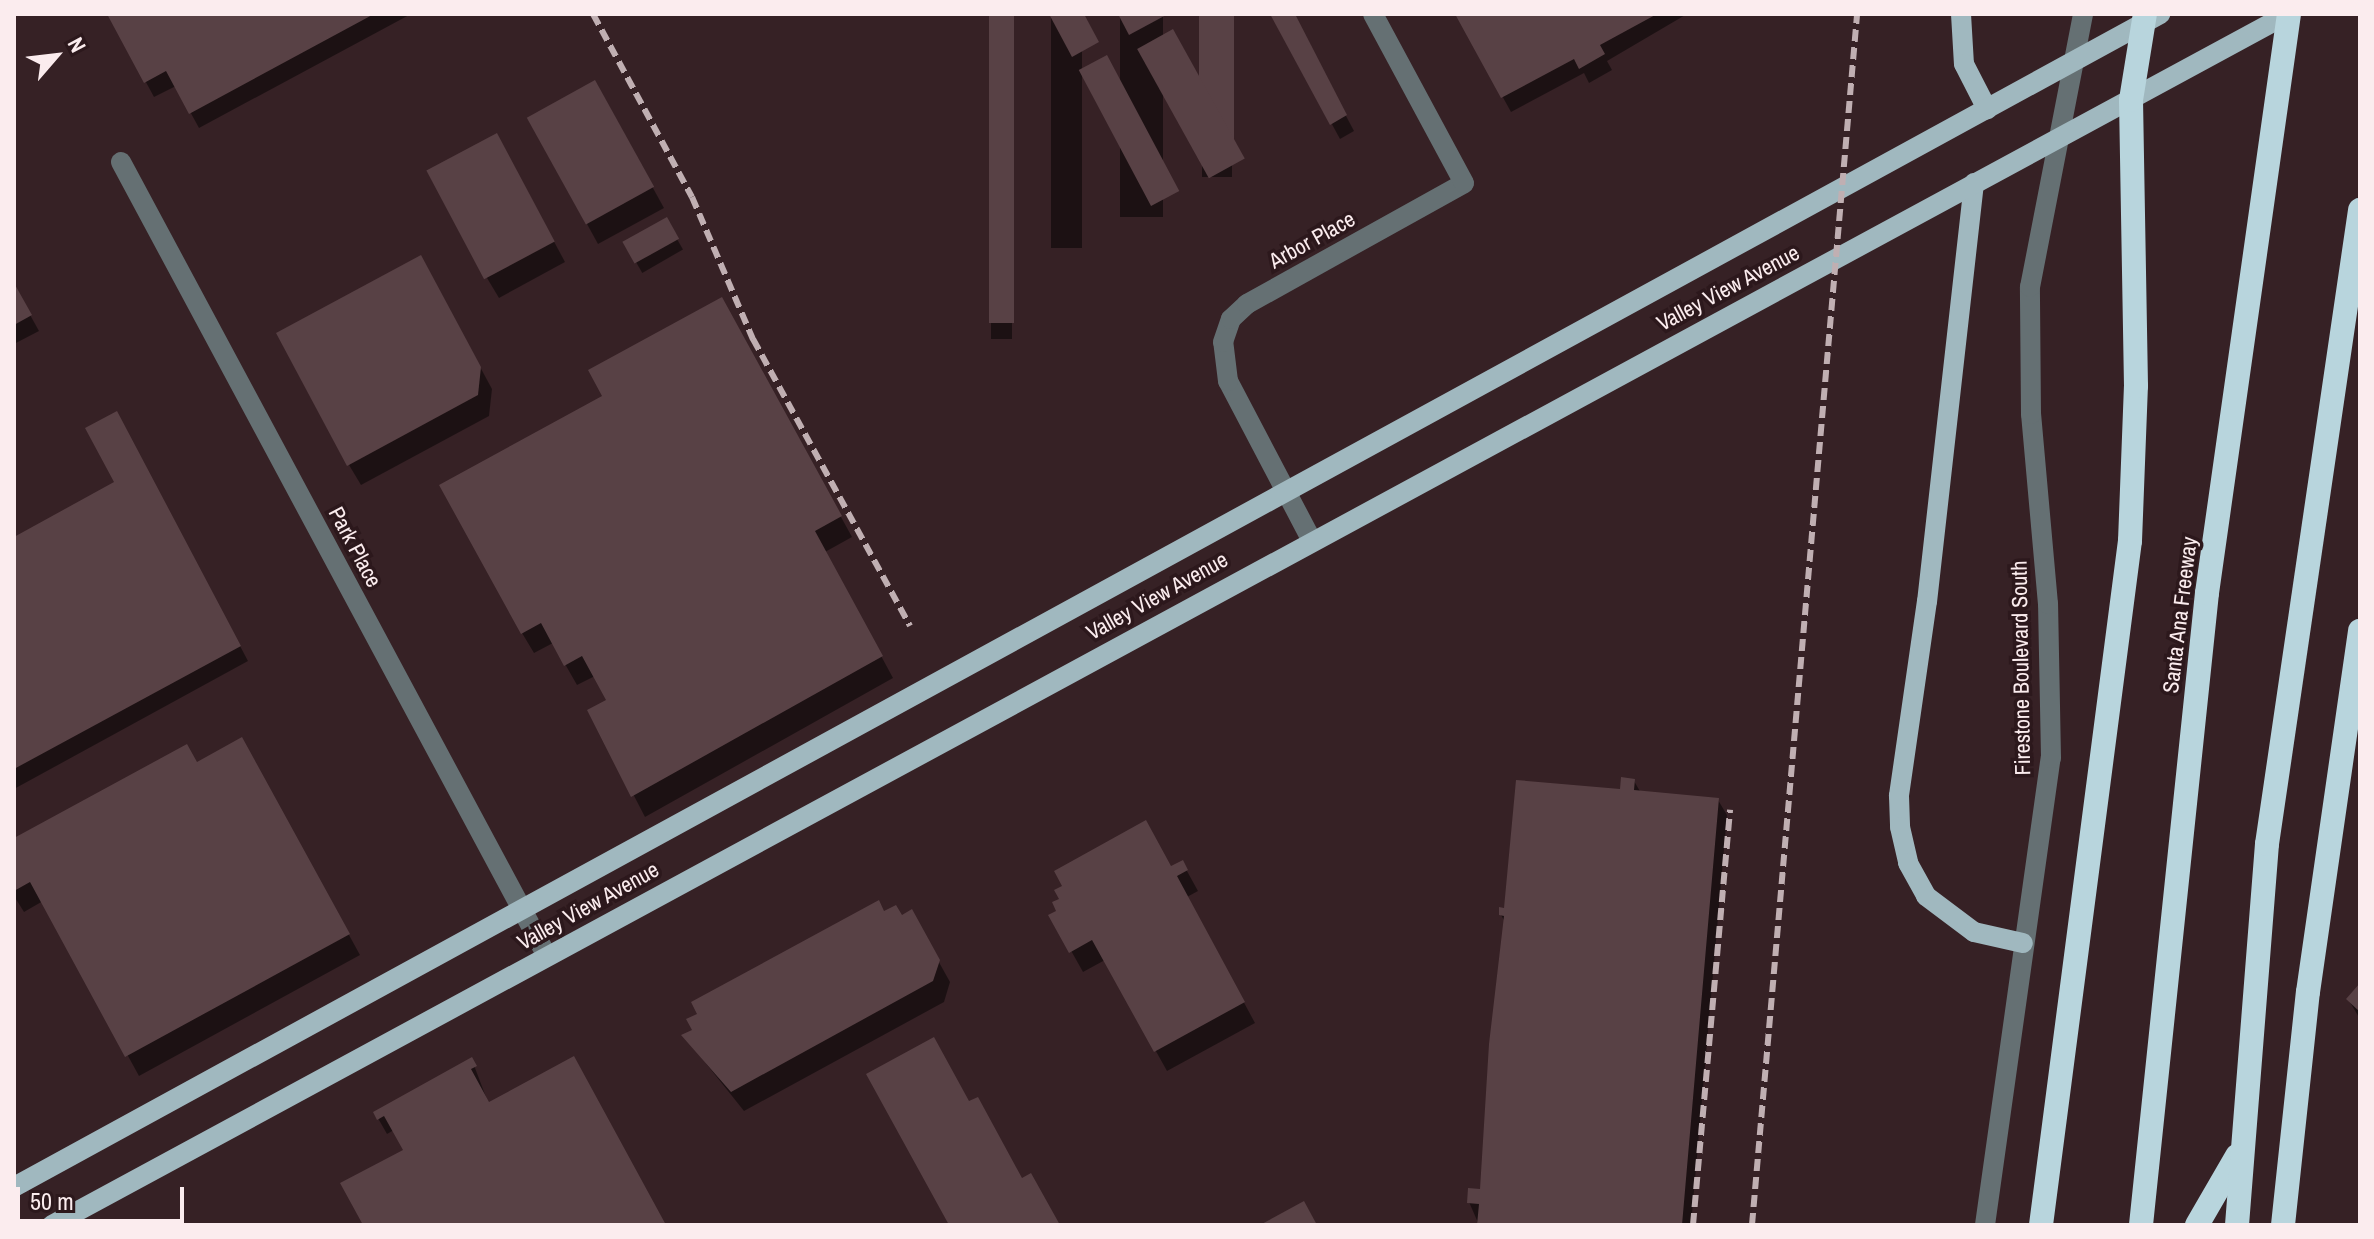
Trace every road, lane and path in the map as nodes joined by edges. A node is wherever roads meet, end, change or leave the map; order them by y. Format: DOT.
graph roads {
  1 [pos="1373,14"];
  2 [pos="1961,14"];
  3 [pos="2083,14"];
  4 [pos="2288,14"];
  5 [pos="2149,17"];
  6 [pos="2131,100"];
  7 [pos="1987,109"];
  8 [pos="121,162"];
  9 [pos="1974,183"];
  10 [pos="2360,210"];
  11 [pos="1286,493"];
  12 [pos="1311,539"];
  13 [pos="2360,631"];
  14 [pos="522,910"];
  15 [pos="2023,943"];
  16 [pos="547,956"];
  17 [pos="2239,1153"];
  18 [pos="14,1187"];
  19 [pos="52,1225"];
  20 [pos="1985,1225"];
  21 [pos="2041,1225"];
  22 [pos="2141,1225"];
  23 [pos="2197,1225"];
  24 [pos="2237,1225"];
  25 [pos="2283,1225"];
  1 -- 11 [label="street, Arbor Place"];
  2 -- 7 [label="main road"];
  3 -- 15 [label="street, Firestone Boulevard South"];
  4 -- 6 [label="main road, Valley View Avenue"];
  4 -- 22 [label="highway, Santa Ana Freeway"];
  5 -- 6 [label="highway"];
  5 -- 7 [label="main road, Valley View Avenue"];
  6 -- 9 [label="main road, Valley View Avenue"];
  6 -- 21 [label="highway"];
  7 -- 11 [label="main road, Valley View Avenue"];
  8 -- 14 [label="street, Park Place"];
  9 -- 12 [label="main road, Valley View Avenue"];
  9 -- 15 [label="main road"];
  10 -- 17 [label="highway"];
  11 -- 12 [label="street, Arbor Place"];
  11 -- 14 [label="main road, Valley View Avenue"];
  12 -- 16 [label="main road, Valley View Avenue"];
  13 -- 25 [label="highway"];
  14 -- 16 [label="street, Park Place"];
  14 -- 18 [label="main road, Valley View Avenue"];
  15 -- 20 [label="street, Firestone Boulevard South"];
  16 -- 19 [label="main road, Valley View Avenue"];
  17 -- 23 [label="highway"];
  17 -- 24 [label="highway"];
}
